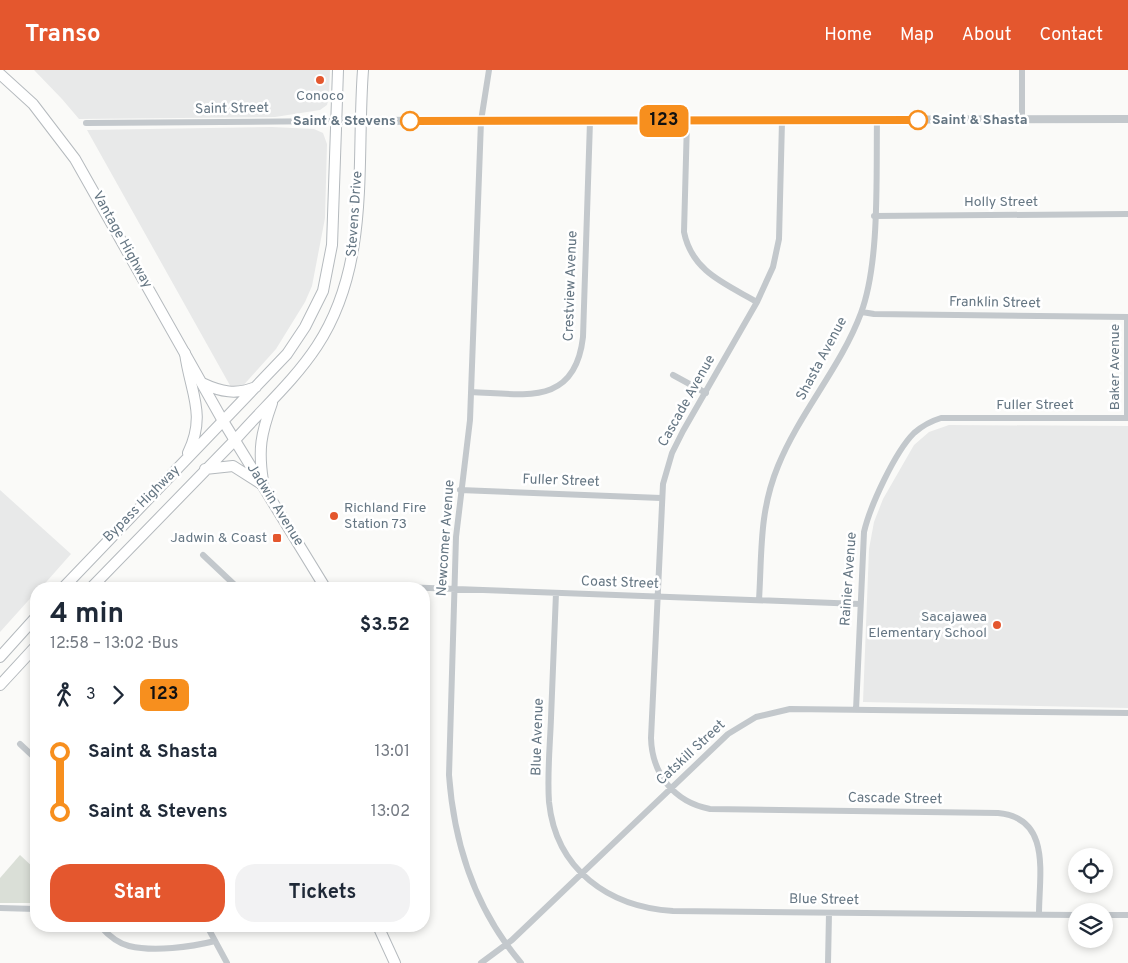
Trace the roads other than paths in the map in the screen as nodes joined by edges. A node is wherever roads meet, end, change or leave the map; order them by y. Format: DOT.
graph roads {
  1 [pos="338,70"];
  2 [pos="363,70"];
  3 [pos="489,70"];
  4 [pos="1022,70"];
  5 [pos="0,74"];
  6 [pos="1128,119"];
  7 [pos="336,120"];
  8 [pos="877,120"];
  9 [pos="1022,120"];
  10 [pos="361,121"];
  11 [pos="481,121"];
  12 [pos="590,121"];
  13 [pos="687,121"];
  14 [pos="782,121"];
  15 [pos="86,123"];
  16 [pos="1128,214"];
  17 [pos="874,216"];
  18 [pos="757,302"];
  19 [pos="862,312"];
  20 [pos="1128,317"];
  21 [pos="185,353"];
  22 [pos="673,375"];
  23 [pos="202,383"];
  24 [pos="257,386"];
  25 [pos="471,392"];
  26 [pos="706,392"];
  27 [pos="274,398"];
  28 [pos="941,418"];
  29 [pos="1127,418"];
  30 [pos="223,421"];
  31 [pos="235,440"];
  32 [pos="182,463"];
  33 [pos="204,470"];
  34 [pos="264,485"];
  35 [pos="460,490"];
  36 [pos="660,498"];
  37 [pos="203,555"];
  38 [pos="69,582"];
  39 [pos="97,582"];
  40 [pos="232,582"];
  41 [pos="322,582"];
  42 [pos="430,590"];
  43 [pos="454,590"];
  44 [pos="556,593"];
  45 [pos="657,597"];
  46 [pos="758,600"];
  47 [pos="860,604"];
  48 [pos="30,624"];
  49 [pos="30,652"];
  50 [pos="0,657"];
  51 [pos="0,685"];
  52 [pos="856,710"];
  53 [pos="1128,713"];
  54 [pos="20,744"];
  55 [pos="30,753"];
  56 [pos="671,789"];
  57 [pos="582,873"];
  58 [pos="0,908"];
  59 [pos="30,909"];
  60 [pos="828,913"];
  61 [pos="1038,914"];
  62 [pos="1068,915"];
  63 [pos="1113,915"];
  64 [pos="1128,915"];
  65 [pos="107,932"];
  66 [pos="210,932"];
  67 [pos="381,932"];
  68 [pos="216,942"];
  69 [pos="506,945"];
  70 [pos="227,963"];
  71 [pos="395,963"];
  72 [pos="481,963"];
  73 [pos="521,963"];
  74 [pos="828,963"];
  1 -- 7 [label="main road, Stevens Drive"];
  2 -- 10 [label="main road, Stevens Drive"];
  3 -- 11 [label="street, Newcomer Avenue"];
  4 -- 9 [label="street"];
  5 -- 21 [label="main road, Vantage Highway"];
  6 -- 9 [label="street, Saint Street"];
  7 -- 10 [label="street, Saint Street"];
  7 -- 15 [label="street, Saint Street"];
  7 -- 24 [label="main road, Stevens Drive"];
  8 -- 9 [label="street, Saint Street"];
  8 -- 14 [label="street, Saint Street"];
  8 -- 17 [label="street, Shasta Avenue"];
  10 -- 11 [label="street, Saint Street"];
  10 -- 27 [label="main road, Stevens Drive"];
  11 -- 12 [label="street, Saint Street"];
  11 -- 25 [label="street, Newcomer Avenue"];
  12 -- 13 [label="street, Saint Street"];
  12 -- 25 [label="street, Crestview Avenue"];
  13 -- 14 [label="street, Saint Street"];
  13 -- 18 [label="street"];
  14 -- 18 [label="street, Cascade Avenue"];
  16 -- 17 [label="street, Holly Street"];
  17 -- 19 [label="street, Shasta Avenue"];
  18 -- 26 [label="street, Cascade Avenue"];
  19 -- 20 [label="street, Franklin Street"];
  19 -- 46 [label="street, Shasta Avenue"];
  20 -- 29 [label="street, Baker Avenue"];
  21 -- 23 [label="main road, Vantage Highway"];
  21 -- 32 [label="main road"];
  22 -- 26 [label="street"];
  23 -- 24 [label="main road"];
  23 -- 30 [label="main road, Vantage Highway"];
  24 -- 30 [label="main road, Stevens Drive"];
  25 -- 35 [label="street, Newcomer Avenue"];
  26 -- 36 [label="street, Cascade Avenue"];
  27 -- 31 [label="main road, Stevens Drive"];
  27 -- 34 [label="main road"];
  28 -- 29 [label="street, Fuller Street"];
  28 -- 47 [label="street, Rainier Avenue"];
  30 -- 31 [label="main road, Jadwin Avenue"];
  30 -- 32 [label="main road, Bypass Highway"];
  31 -- 33 [label="main road, Bypass Highway"];
  31 -- 34 [label="main road, Jadwin Avenue"];
  32 -- 38 [label="main road, Bypass Highway"];
  33 -- 34 [label="main road"];
  33 -- 39 [label="main road, Bypass Highway"];
  34 -- 41 [label="main road, Jadwin Avenue"];
  35 -- 36 [label="street, Fuller Street"];
  35 -- 43 [label="street, Newcomer Avenue"];
  36 -- 45 [label="street, Cascade Avenue"];
  37 -- 40 [label="street"];
  42 -- 43 [label="street, Coast Street"];
  43 -- 44 [label="street, Coast Street"];
  43 -- 69 [label="street, Newcomer Avenue"];
  44 -- 45 [label="street, Coast Street"];
  44 -- 57 [label="street, Blue Avenue"];
  45 -- 46 [label="street, Coast Street"];
  45 -- 56 [label="street, Cascade Avenue"];
  46 -- 47 [label="street, Coast Street"];
  47 -- 52 [label="street, Rainier Avenue"];
  48 -- 50 [label="main road"];
  49 -- 51 [label="main road"];
  52 -- 53 [label="street, Catskill Street"];
  52 -- 56 [label="street, Catskill Street"];
  54 -- 55 [label="street"];
  56 -- 57 [label="street, Catskill Street"];
  56 -- 61 [label="street, Cascade Street"];
  57 -- 60 [label="street, Blue Street"];
  57 -- 69 [label="street, Catskill Street"];
  58 -- 59 [label="street"];
  60 -- 61 [label="street, Blue Street"];
  60 -- 74 [label="street"];
  61 -- 62 [label="street, Blue Street"];
  63 -- 64 [label="street"];
  65 -- 68 [label="street"];
  66 -- 68 [label="street"];
  67 -- 71 [label="main road"];
  68 -- 70 [label="street"];
  69 -- 72 [label="street, Catskill Street"];
  69 -- 73 [label="street, Newcomer Avenue"];
}
